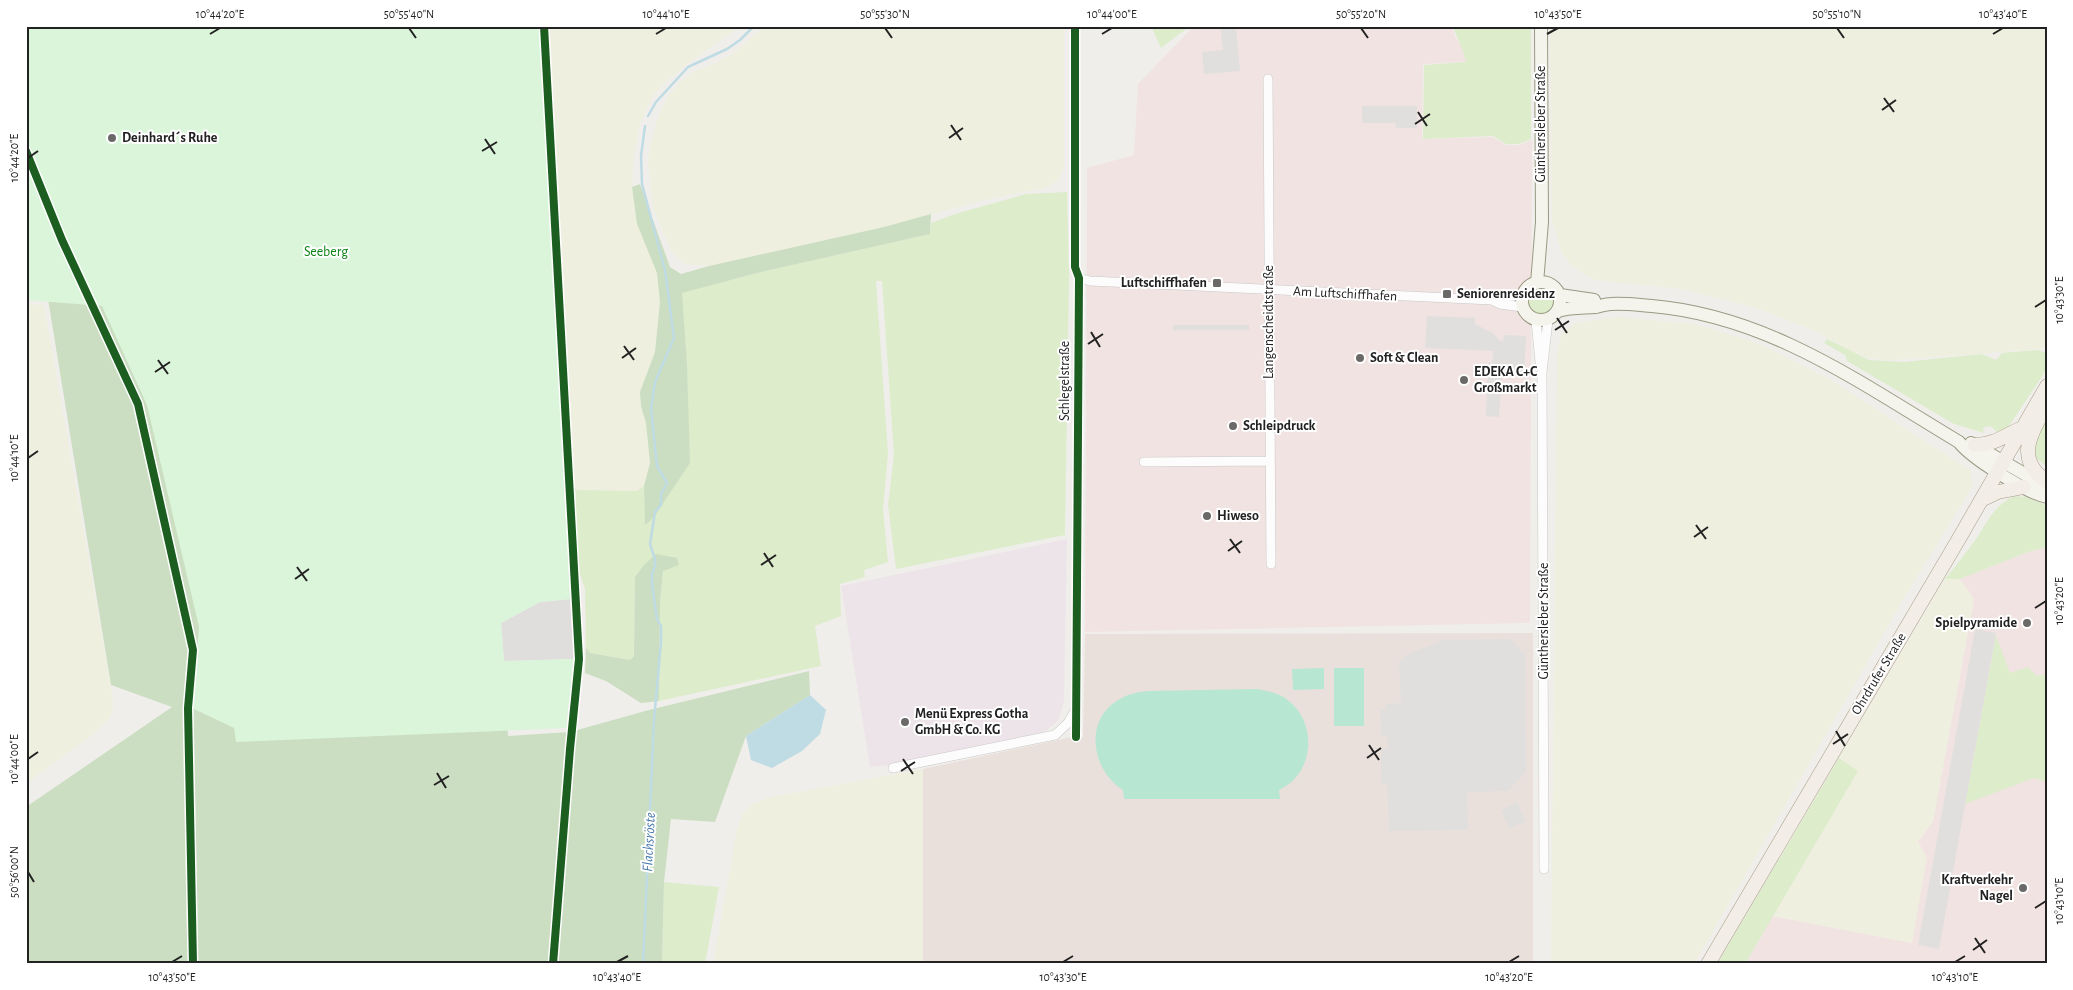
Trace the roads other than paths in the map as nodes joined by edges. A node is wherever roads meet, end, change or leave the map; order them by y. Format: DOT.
graph roads {
  1 [pos="1075,26"];
  2 [pos="1541,26"];
  3 [pos="1268,79"];
  4 [pos="1079,278"];
  5 [pos="1542,283"];
  6 [pos="1269,290"];
  7 [pos="1560,295"];
  8 [pos="1523,301"];
  9 [pos="1610,304"];
  10 [pos="1558,311"];
  11 [pos="1542,320"];
  12 [pos="2047,386"];
  13 [pos="2047,404"];
  14 [pos="2020,429"];
  15 [pos="1960,442"];
  16 [pos="1975,445"];
  17 [pos="1270,461"];
  18 [pos="1144,462"];
  19 [pos="2000,466"];
  20 [pos="2047,482"];
  21 [pos="2047,486"];
  22 [pos="2024,487"];
  23 [pos="2047,497"];
  24 [pos="1981,500"];
  25 [pos="1271,564"];
  26 [pos="1077,708"];
  27 [pos="1076,737"];
  28 [pos="893,768"];
  29 [pos="1544,869"];
  30 [pos="1708,964"];
  1 -- 4 [label="street, Schlegelstraße"];
  2 -- 5 [label="main road, Günthersleber Straße"];
  3 -- 6 [label="street, Langenscheidtstraße"];
  4 -- 6 [label="street, Am Luftschiffhafen"];
  4 -- 26 [label="street, Schlegelstraße"];
  5 -- 7 [label="main road"];
  5 -- 8 [label="main road"];
  6 -- 8 [label="street, Am Luftschiffhafen"];
  6 -- 17 [label="street, Langenscheidtstraße"];
  7 -- 9 [label="main road"];
  7 -- 10 [label="main road"];
  8 -- 11 [label="main road"];
  9 -- 10 [label="main road"];
  9 -- 15 [label="main road"];
  10 -- 11 [label="main road"];
  11 -- 29 [label="street, Günthersleber Straße"];
  12 -- 14 [label="main road, Ohrdrufer Straße"];
  13 -- 20 [label="main road"];
  14 -- 16 [label="main road"];
  14 -- 19 [label="main road, Ohrdrufer Straße"];
  15 -- 16 [label="main road"];
  15 -- 19 [label="main road"];
  16 -- 19 [label="main road"];
  17 -- 18 [label="street"];
  17 -- 25 [label="street, Langenscheidtstraße"];
  19 -- 21 [label="main road"];
  19 -- 22 [label="main road"];
  19 -- 24 [label="main road, Ohrdrufer Straße"];
  22 -- 23 [label="main road"];
  22 -- 24 [label="main road"];
  24 -- 30 [label="main road, Ohrdrufer Straße"];
  26 -- 27 [label="street, Schlegelstraße"];
  26 -- 28 [label="street"];
}
